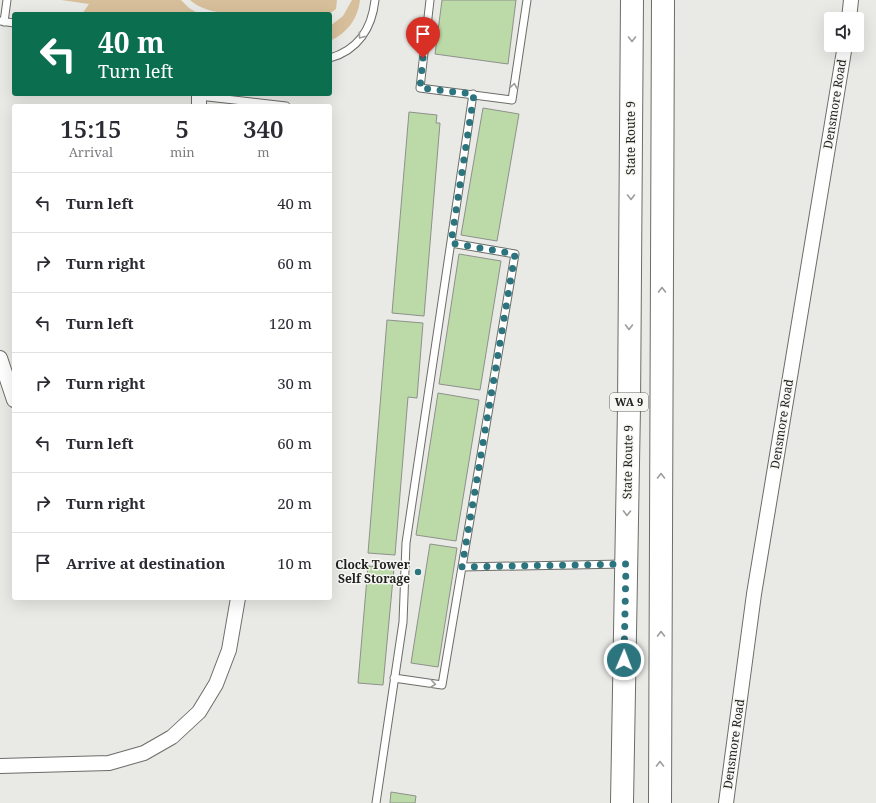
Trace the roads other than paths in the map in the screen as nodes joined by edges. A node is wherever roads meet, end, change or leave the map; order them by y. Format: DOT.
graph roads {
  1 [pos="7,0"];
  2 [pos="375,0"];
  3 [pos="430,0"];
  4 [pos="527,0"];
  5 [pos="632,0"];
  6 [pos="663,0"];
  7 [pos="851,0"];
  8 [pos="850,12"];
  9 [pos="2,22"];
  10 [pos="12,23"];
  11 [pos="844,52"];
  12 [pos="332,57"];
  13 [pos="474,94"];
  14 [pos="199,99"];
  15 [pos="261,104"];
  16 [pos="451,243"];
  17 [pos="0,358"];
  18 [pos="12,394"];
  19 [pos="626,564"];
  20 [pos="462,567"];
  21 [pos="238,600"];
  22 [pos="394,678"];
  23 [pos="0,766"];
  24 [pos="376,803"];
  25 [pos="622,803"];
  26 [pos="660,803"];
  27 [pos="726,803"];
  1 -- 9 [label="lane"];
  2 -- 12 [label="lane, one-way"];
  3 -- 13 [label="lane"];
  13 -- 4 [label="lane, one-way"];
  5 -- 19 [label="main road, State Route 9 / WA 9, one-way"];
  26 -- 6 [label="main road, WA 9, one-way"];
  7 -- 8 [label="street"];
  9 -- 10 [label="lane"];
  11 -- 27 [label="street, Densmore Road"];
  13 -- 16 [label="lane"];
  14 -- 15 [label="lane"];
  16 -- 20 [label="lane"];
  16 -- 22 [label="lane"];
  17 -- 18 [label="street"];
  19 -- 20 [label="lane"];
  19 -- 25 [label="main road, State Route 9 / WA 9"];
  22 -- 20 [label="lane, one-way"];
  21 -- 23 [label="street"];
  22 -- 24 [label="lane"];
}
